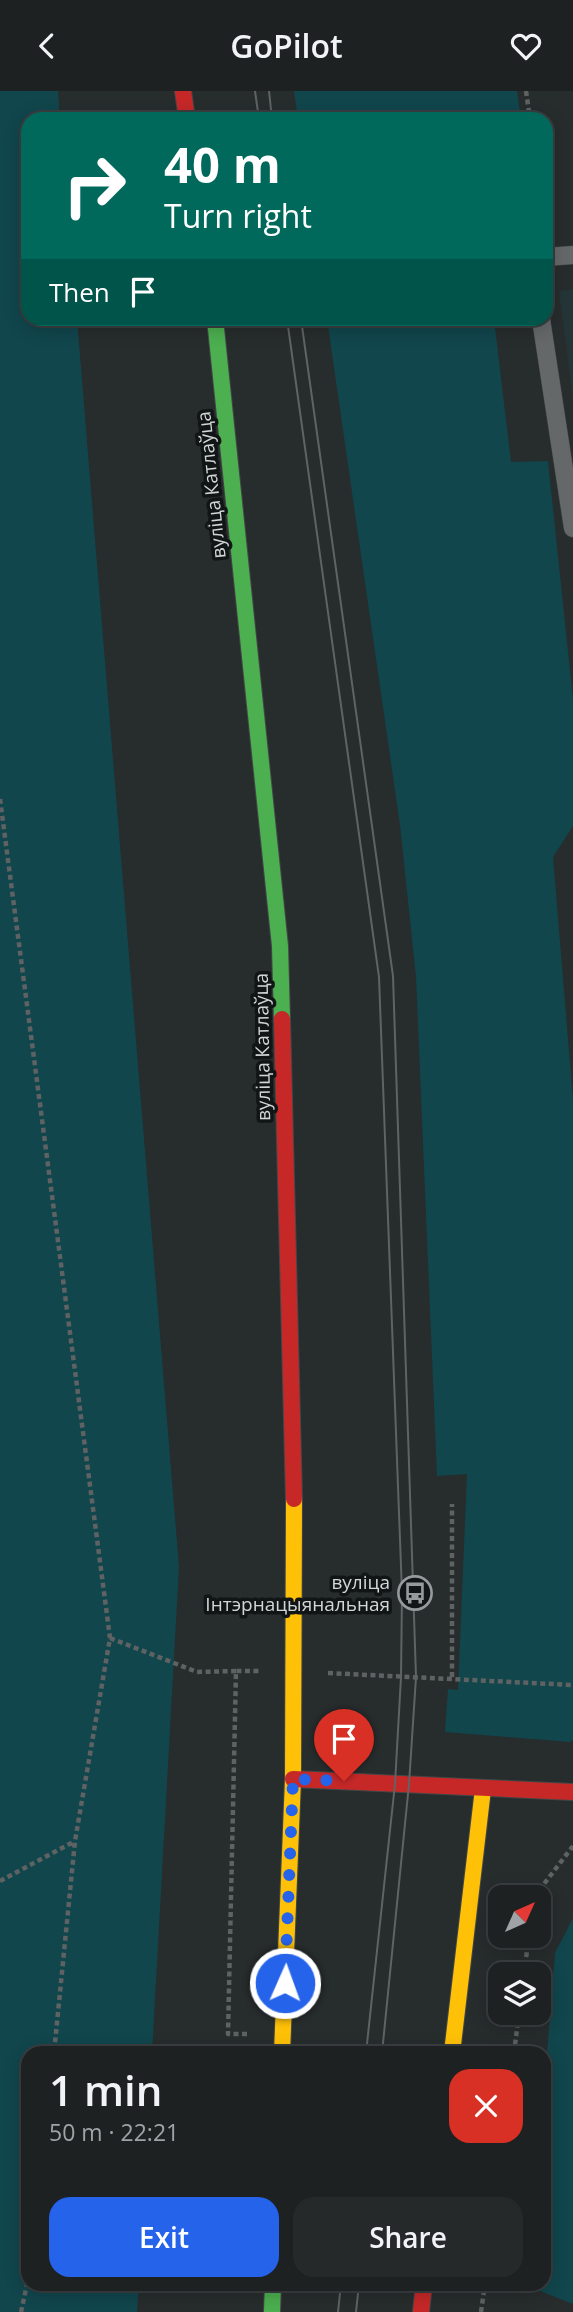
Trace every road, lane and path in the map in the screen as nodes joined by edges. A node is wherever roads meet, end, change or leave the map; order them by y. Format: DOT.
graph roads {
  1 [pos="183,91"];
  2 [pos="526,91"];
  3 [pos="186,112"];
  4 [pos="529,112"];
  5 [pos="573,255"];
  6 [pos="553,256"];
  7 [pos="216,326"];
  8 [pos="542,326"];
  9 [pos="573,528"];
  10 [pos="0,799"];
  11 [pos="452,1504"];
  12 [pos="110,1638"];
  13 [pos="236,1671"];
  14 [pos="452,1678"];
  15 [pos="293,1779"];
  16 [pos="483,1789"];
  17 [pos="573,1791"];
  18 [pos="75,1840"];
  19 [pos="573,1846"];
  20 [pos="0,1881"];
  21 [pos="543,1885"];
  22 [pos="518,2025"];
  23 [pos="55,2046"];
  24 [pos="282,2046"];
  25 [pos="453,2046"];
  26 [pos="515,2046"];
  27 [pos="26,2291"];
  28 [pos="273,2291"];
  29 [pos="424,2291"];
  30 [pos="484,2291"];
  31 [pos="21,2312"];
  32 [pos="272,2312"];
  33 [pos="421,2312"];
  34 [pos="481,2312"];
  1 -- 3 [label="main road"];
  2 -- 4 [label="path"];
  5 -- 6 [label="lane"];
  7 -- 15 [label="main road, вуліца Катлаўца"];
  8 -- 9 [label="lane"];
  10 -- 12 [label="path"];
  11 -- 14 [label="path"];
  12 -- 13 [label="path"];
  12 -- 18 [label="path"];
  15 -- 16 [label="main road"];
  15 -- 24 [label="main road, вуліца Катлаўца"];
  16 -- 17 [label="main road"];
  16 -- 25 [label="main road"];
  18 -- 20 [label="path"];
  18 -- 23 [label="path"];
  19 -- 21 [label="path"];
  22 -- 26 [label="path"];
  27 -- 31 [label="path"];
  28 -- 32 [label="main road"];
  29 -- 33 [label="main road"];
  30 -- 34 [label="path"];
}
